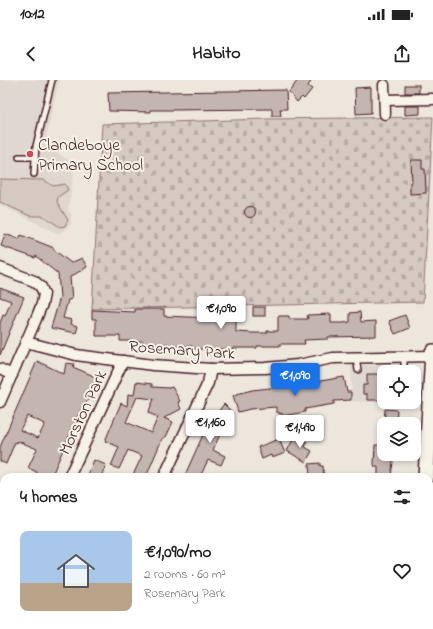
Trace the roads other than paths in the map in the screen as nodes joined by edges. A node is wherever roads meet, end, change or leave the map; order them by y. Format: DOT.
graph roads {
  1 [pos="52,80"];
  2 [pos="384,86"];
  3 [pos="433,99"];
  4 [pos="385,100"];
  5 [pos="385,114"];
  6 [pos="19,156"];
  7 [pos="35,157"];
  8 [pos="34,174"];
  9 [pos="0,268"];
  10 [pos="26,342"];
  11 [pos="433,352"];
  12 [pos="404,356"];
  13 [pos="433,356"];
  14 [pos="356,357"];
  15 [pos="123,361"];
  16 [pos="404,365"];
  17 [pos="0,369"];
  18 [pos="211,369"];
  19 [pos="358,370"];
  20 [pos="12,375"];
  21 [pos="432,392"];
  22 [pos="0,402"];
  23 [pos="71,473"];
  24 [pos="166,473"];
  25 [pos="426,473"];
  1 -- 7 [label="lane"];
  2 -- 4 [label="street"];
  3 -- 4 [label="street"];
  4 -- 5 [label="street"];
  6 -- 7 [label="lane"];
  7 -- 8 [label="lane"];
  9 -- 10 [label="street"];
  10 -- 15 [label="street, Rosemary Park"];
  10 -- 20 [label="street"];
  11 -- 13 [label="main road"];
  12 -- 13 [label="street, Rosemary Park"];
  12 -- 14 [label="street, Rosemary Park"];
  12 -- 16 [label="lane"];
  13 -- 21 [label="main road"];
  14 -- 18 [label="street, Rosemary Park"];
  14 -- 19 [label="lane"];
  15 -- 18 [label="street, Rosemary Park"];
  15 -- 23 [label="street, Morston Park"];
  17 -- 20 [label="street"];
  18 -- 24 [label="street"];
  20 -- 22 [label="street"];
  21 -- 25 [label="main road"];
}
